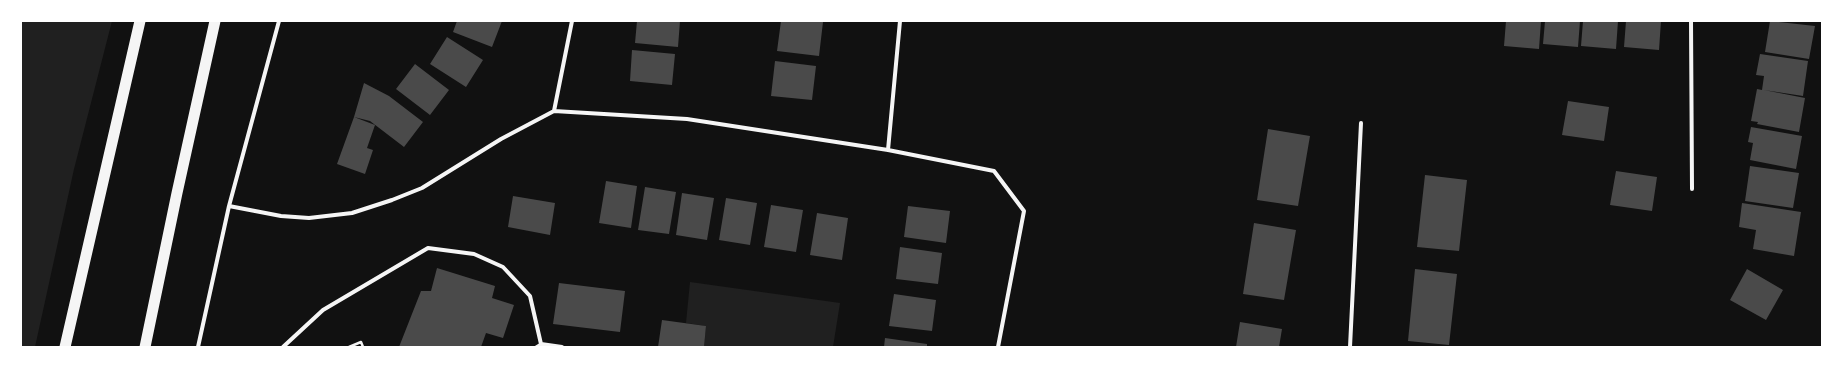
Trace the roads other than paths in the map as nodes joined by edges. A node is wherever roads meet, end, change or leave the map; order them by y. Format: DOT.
graph roads {
  1 [pos="140,21"];
  2 [pos="215,21"];
  3 [pos="279,21"];
  4 [pos="572,21"];
  5 [pos="900,21"];
  6 [pos="1691,21"];
  7 [pos="554,111"];
  8 [pos="1361,123"];
  9 [pos="888,150"];
  10 [pos="1692,189"];
  11 [pos="228,206"];
  12 [pos="541,344"];
  13 [pos="65,347"];
  14 [pos="145,347"];
  15 [pos="199,347"];
  16 [pos="283,347"];
  17 [pos="536,347"];
  18 [pos="562,347"];
  19 [pos="998,347"];
  20 [pos="1350,347"];
  1 -- 13 [label="highway"];
  2 -- 14 [label="highway"];
  3 -- 11 [label="street"];
  4 -- 7 [label="street"];
  5 -- 9 [label="street"];
  6 -- 10 [label="street"];
  7 -- 9 [label="street"];
  7 -- 11 [label="street"];
  8 -- 20 [label="street"];
  9 -- 19 [label="street"];
  11 -- 15 [label="street"];
  12 -- 16 [label="street"];
  12 -- 17 [label="lane"];
  12 -- 18 [label="street"];
}
